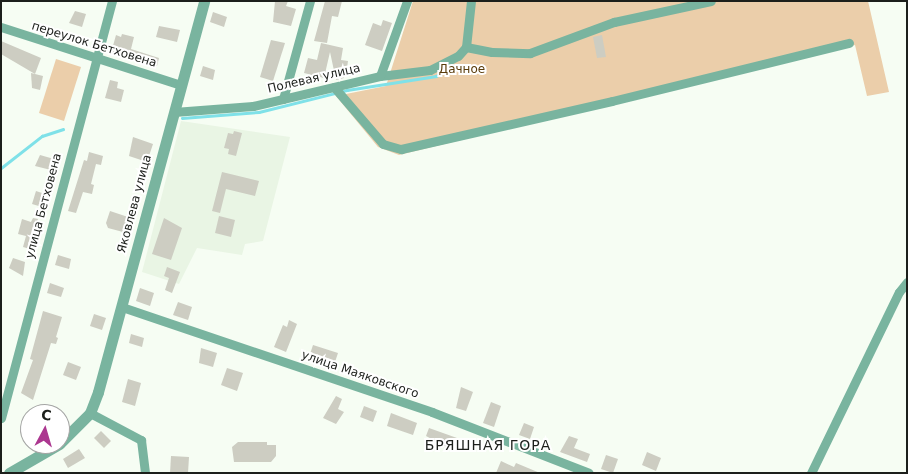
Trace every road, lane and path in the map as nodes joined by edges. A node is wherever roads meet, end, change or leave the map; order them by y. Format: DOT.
graph roads {
  1 [pos="112,1"];
  2 [pos="204,1"];
  3 [pos="310,1"];
  4 [pos="407,1"];
  5 [pos="471,1"];
  6 [pos="711,1"];
  7 [pos="1,27"];
  8 [pos="848,43"];
  9 [pos="466,47"];
  10 [pos="96,60"];
  11 [pos="380,76"];
  12 [pos="181,85"];
  13 [pos="334,87"];
  14 [pos="283,99"];
  15 [pos="174,112"];
  16 [pos="907,282"];
  17 [pos="122,307"];
  18 [pos="90,414"];
  19 [pos="1,418"];
  20 [pos="70,434"];
  21 [pos="42,454"];
  22 [pos="9,473"];
  23 [pos="145,473"];
  24 [pos="589,473"];
  25 [pos="811,473"];
  1 -- 10 [label="street, улица Бетховена"];
  2 -- 12 [label="street, Яковлева улица"];
  3 -- 14 [label="street"];
  4 -- 11 [label="street, Полевая улица"];
  5 -- 9 [label="street"];
  6 -- 9 [label="street"];
  7 -- 10 [label="street, переулок Бетховена"];
  8 -- 13 [label="street"];
  9 -- 11 [label="street"];
  10 -- 12 [label="street, переулок Бетховена"];
  10 -- 19 [label="street, улица Бетховена"];
  11 -- 13 [label="street, Полевая улица"];
  12 -- 15 [label="street, Яковлева улица"];
  13 -- 14 [label="street, Полевая улица"];
  14 -- 15 [label="street, Полевая улица"];
  15 -- 17 [label="street, Яковлева улица"];
  16 -- 25 [label="street"];
  17 -- 18 [label="street, Яковлева улица"];
  17 -- 24 [label="street, улица Маяковского"];
  18 -- 20 [label="street, Яковлева улица"];
  18 -- 23 [label="street"];
  21 -- 22 [label="street, Яковлева улица"];
}
